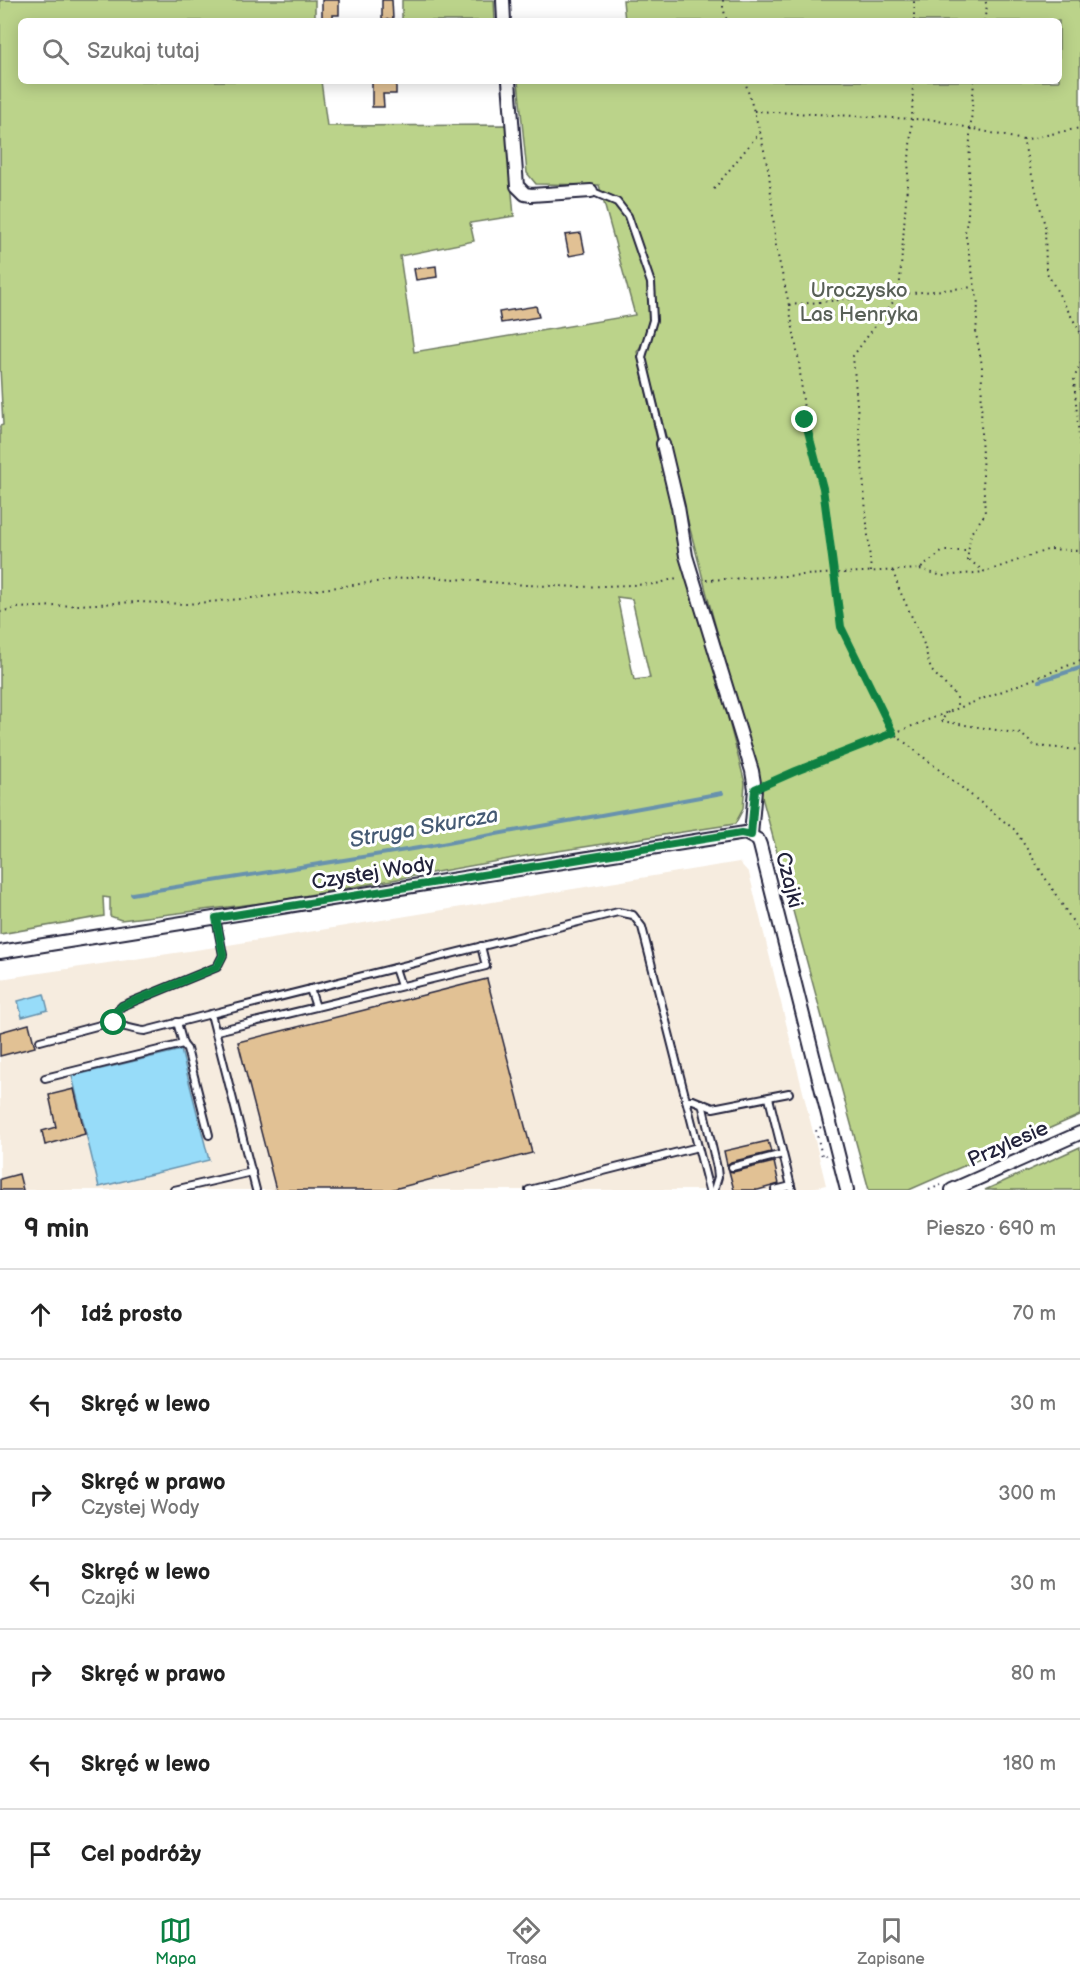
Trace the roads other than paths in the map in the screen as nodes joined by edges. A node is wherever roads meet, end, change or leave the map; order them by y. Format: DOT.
graph roads {
  1 [pos="503,0"];
  2 [pos="504,18"];
  3 [pos="509,84"];
  4 [pos="591,190"];
  5 [pos="663,444"];
  6 [pos="751,835"];
  7 [pos="216,918"];
  8 [pos="481,946"];
  9 [pos="0,952"];
  10 [pos="395,968"];
  11 [pos="401,986"];
  12 [pos="310,989"];
  13 [pos="316,1007"];
  14 [pos="211,1014"];
  15 [pos="177,1022"];
  16 [pos="114,1023"];
  17 [pos="217,1031"];
  18 [pos="40,1041"];
  19 [pos="183,1044"];
  20 [pos="45,1078"];
  21 [pos="789,1093"];
  22 [pos="769,1098"];
  23 [pos="686,1100"];
  24 [pos="702,1103"];
  25 [pos="1080,1133"];
  26 [pos="209,1136"];
  27 [pos="698,1147"];
  28 [pos="783,1154"];
  29 [pos="732,1167"];
  30 [pos="252,1172"];
  31 [pos="791,1188"];
  32 [pos="174,1190"];
  33 [pos="256,1190"];
  34 [pos="529,1190"];
  35 [pos="709,1190"];
  36 [pos="714,1190"];
  37 [pos="775,1190"];
  38 [pos="847,1190"];
  39 [pos="952,1190"];
  1 -- 2 [label="street"];
  3 -- 4 [label="street"];
  4 -- 5 [label="lane"];
  5 -- 6 [label="street, Czajki"];
  6 -- 7 [label="street, Czystej Wody"];
  6 -- 38 [label="street, Czajki"];
  7 -- 9 [label="street, Czystej Wody"];
  7 -- 16 [label="lane"];
  8 -- 10 [label="lane"];
  8 -- 11 [label="lane"];
  8 -- 23 [label="lane"];
  10 -- 11 [label="lane"];
  10 -- 12 [label="lane"];
  11 -- 13 [label="lane"];
  12 -- 13 [label="lane"];
  12 -- 14 [label="lane"];
  13 -- 17 [label="lane"];
  14 -- 15 [label="lane"];
  14 -- 17 [label="lane"];
  15 -- 16 [label="lane"];
  15 -- 19 [label="lane"];
  16 -- 18 [label="lane"];
  17 -- 30 [label="lane"];
  19 -- 20 [label="lane"];
  19 -- 26 [label="lane"];
  21 -- 22 [label="lane"];
  22 -- 24 [label="lane"];
  22 -- 28 [label="lane"];
  23 -- 24 [label="lane"];
  23 -- 27 [label="lane"];
  24 -- 36 [label="lane"];
  25 -- 39 [label="street, Przylesie"];
  27 -- 34 [label="lane"];
  27 -- 35 [label="lane"];
  28 -- 29 [label="lane"];
  28 -- 31 [label="lane"];
  30 -- 32 [label="lane"];
  30 -- 33 [label="lane"];
  31 -- 37 [label="lane"];
}
